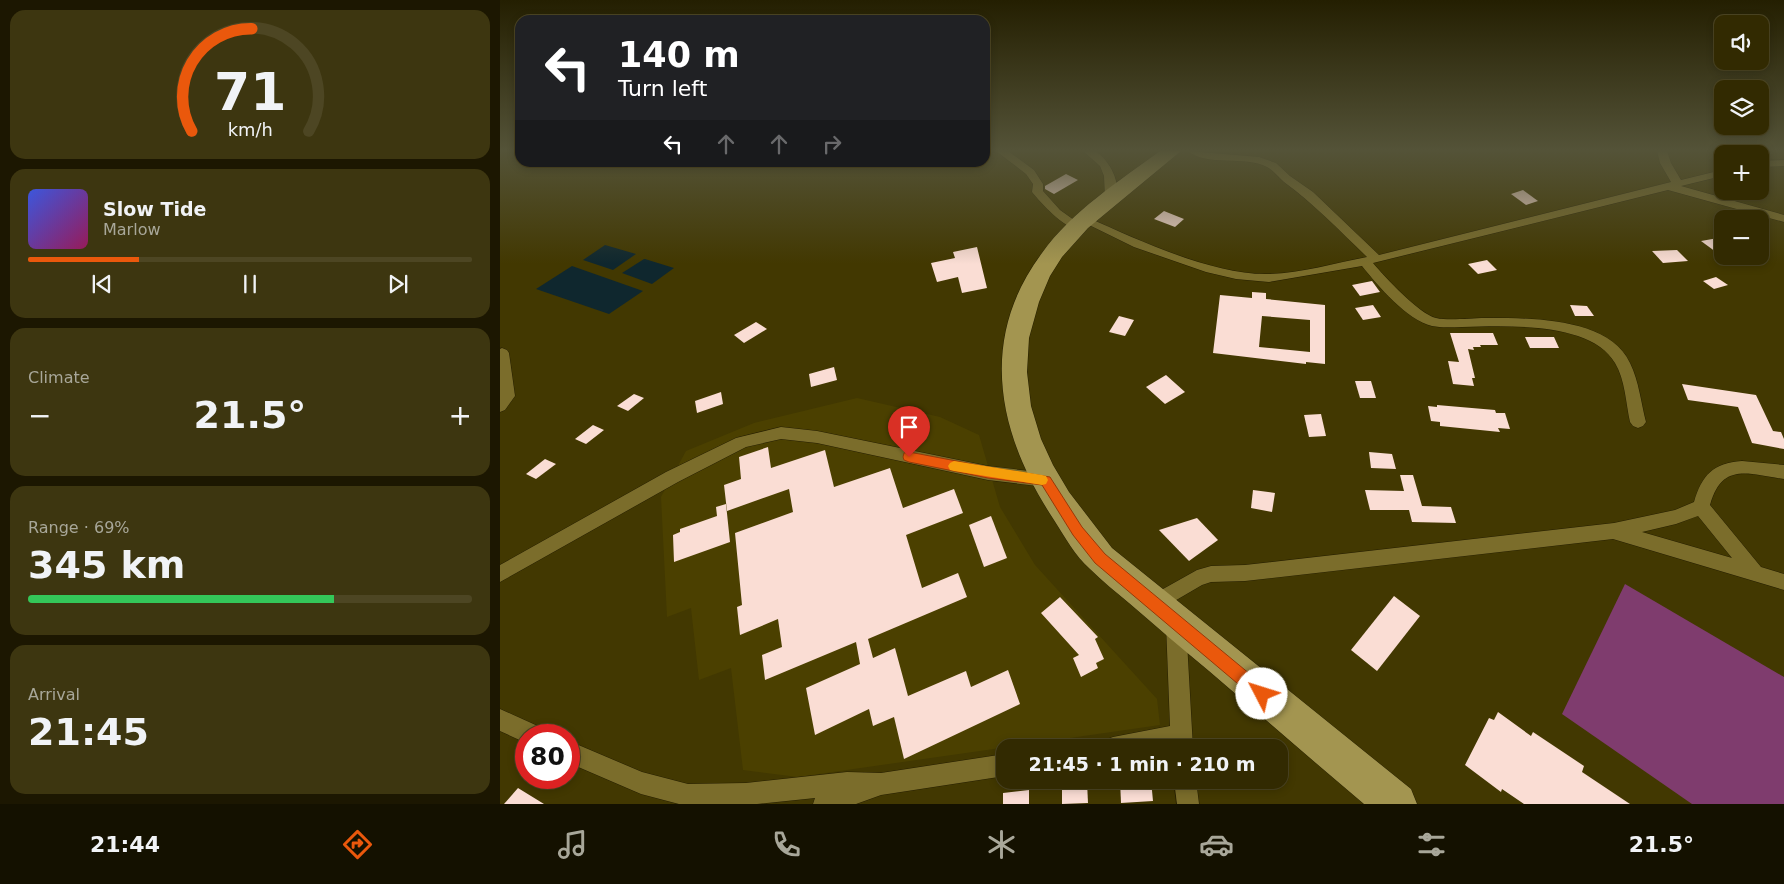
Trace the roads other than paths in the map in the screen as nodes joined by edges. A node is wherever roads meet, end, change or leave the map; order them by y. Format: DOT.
graph roads {
  1 [pos="1037,189"];
  2 [pos="1110,189"];
  3 [pos="1123,189"];
  4 [pos="1301,189"];
  5 [pos="1654,189"];
  6 [pos="1686,189"];
  7 [pos="1111,198"];
  8 [pos="1784,219"];
  9 [pos="1081,223"];
  10 [pos="1370,260"];
  11 [pos="502,353"];
  12 [pos="500,406"];
  13 [pos="1638,422"];
  14 [pos="1784,472"];
  15 [pos="1046,480"];
  16 [pos="1701,507"];
  17 [pos="1614,531"];
  18 [pos="1755,573"];
  19 [pos="500,574"];
  20 [pos="1784,582"];
  21 [pos="1153,604"];
  22 [pos="1176,623"];
  23 [pos="500,720"];
  24 [pos="515,727"];
  25 [pos="1181,739"];
  26 [pos="580,757"];
  27 [pos="996,766"];
  28 [pos="881,784"];
  29 [pos="1187,789"];
  30 [pos="824,804"];
  31 [pos="1188,804"];
  32 [pos="1396,804"];
  1 -- 9 [label="street"];
  2 -- 7 [label="street"];
  3 -- 7 [label="highway"];
  4 -- 10 [label="street"];
  5 -- 10 [label="street"];
  6 -- 8 [label="street"];
  7 -- 9 [label="highway"];
  9 -- 10 [label="street"];
  9 -- 15 [label="highway"];
  10 -- 13 [label="street"];
  11 -- 12 [label="street"];
  14 -- 16 [label="street"];
  15 -- 19 [label="street"];
  15 -- 21 [label="highway"];
  16 -- 17 [label="street"];
  16 -- 18 [label="street"];
  17 -- 18 [label="street"];
  17 -- 21 [label="street"];
  18 -- 20 [label="street"];
  21 -- 22 [label="highway"];
  22 -- 25 [label="street"];
  22 -- 32 [label="highway"];
  23 -- 24 [label="street"];
  26 -- 28 [label="street"];
  27 -- 28 [label="street"];
  28 -- 30 [label="street"];
  29 -- 31 [label="street"];
}
